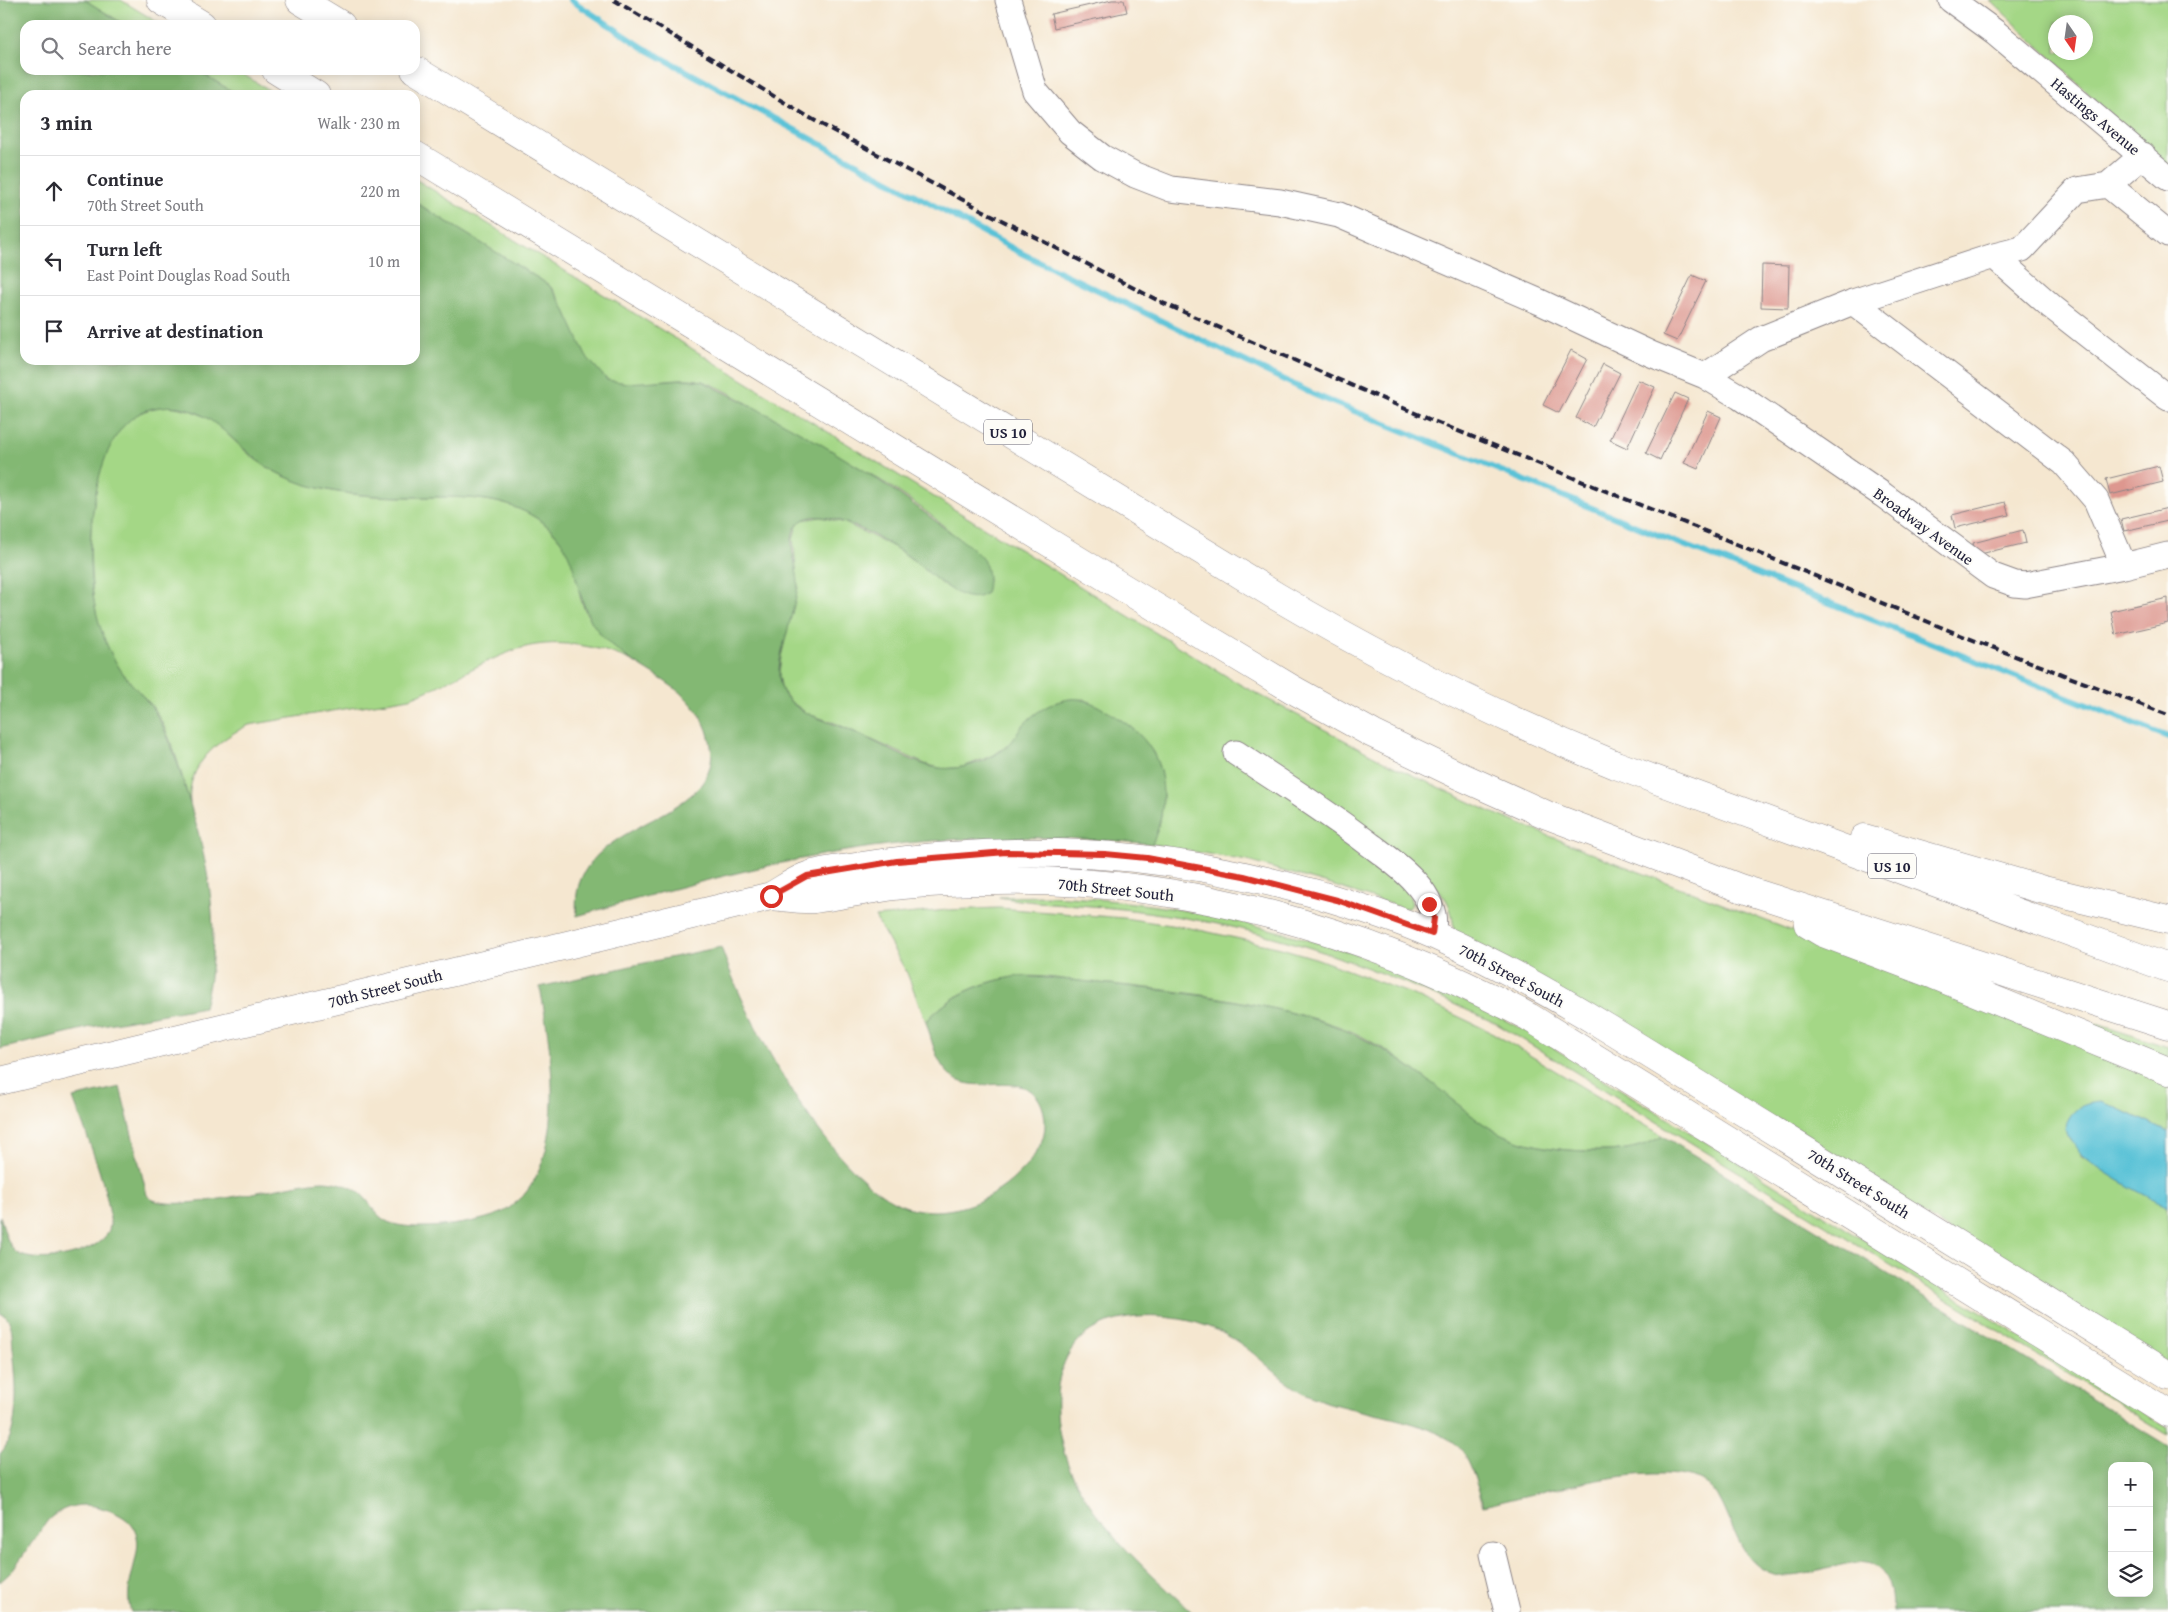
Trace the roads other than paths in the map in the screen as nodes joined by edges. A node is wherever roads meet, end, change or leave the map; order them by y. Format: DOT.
graph roads {
  1 [pos="161,0"];
  2 [pos="300,0"];
  3 [pos="1008,0"];
  4 [pos="1952,0"];
  5 [pos="194,20"];
  6 [pos="333,20"];
  7 [pos="420,73"];
  8 [pos="284,75"];
  9 [pos="308,90"];
  10 [pos="2143,155"];
  11 [pos="420,158"];
  12 [pos="2168,178"];
  13 [pos="2108,185"];
  14 [pos="2168,234"];
  15 [pos="1994,256"];
  16 [pos="1853,302"];
  17 [pos="1705,376"];
  18 [pos="2168,398"];
  19 [pos="2168,555"];
  20 [pos="2124,566"];
  21 [pos="1236,753"];
  22 [pos="1616,765"];
  23 [pos="1740,888"];
  24 [pos="771,896"];
  25 [pos="2168,920"];
  26 [pos="1432,934"];
  27 [pos="2168,968"];
  28 [pos="2168,1025"];
  29 [pos="2168,1071"];
  30 [pos="0,1080"];
  31 [pos="2168,1375"];
  32 [pos="2168,1413"];
  33 [pos="1493,1554"];
  34 [pos="1506,1612"];
  1 -- 5 [label="main road"];
  2 -- 6 [label="main road"];
  3 -- 17 [label="street, Broadway Avenue"];
  4 -- 10 [label="street, Hastings Avenue"];
  7 -- 22 [label="main road, US 10"];
  8 -- 9 [label="main road"];
  10 -- 12 [label="street, Hastings Avenue"];
  10 -- 13 [label="street"];
  11 -- 23 [label="main road"];
  13 -- 14 [label="street"];
  13 -- 15 [label="street"];
  15 -- 16 [label="street"];
  15 -- 18 [label="street"];
  16 -- 17 [label="street"];
  16 -- 20 [label="street"];
  17 -- 20 [label="street, Broadway Avenue"];
  19 -- 20 [label="street, Broadway Avenue"];
  21 -- 26 [label="street"];
  22 -- 25 [label="main road"];
  22 -- 27 [label="main road, US 10"];
  23 -- 28 [label="main road"];
  23 -- 29 [label="main road"];
  24 -- 26 [label="main road, 70th Street South"];
  24 -- 30 [label="main road, 70th Street South"];
  24 -- 32 [label="main road, 70th Street South"];
  26 -- 31 [label="main road, 70th Street South"];
  33 -- 34 [label="street"];
}
